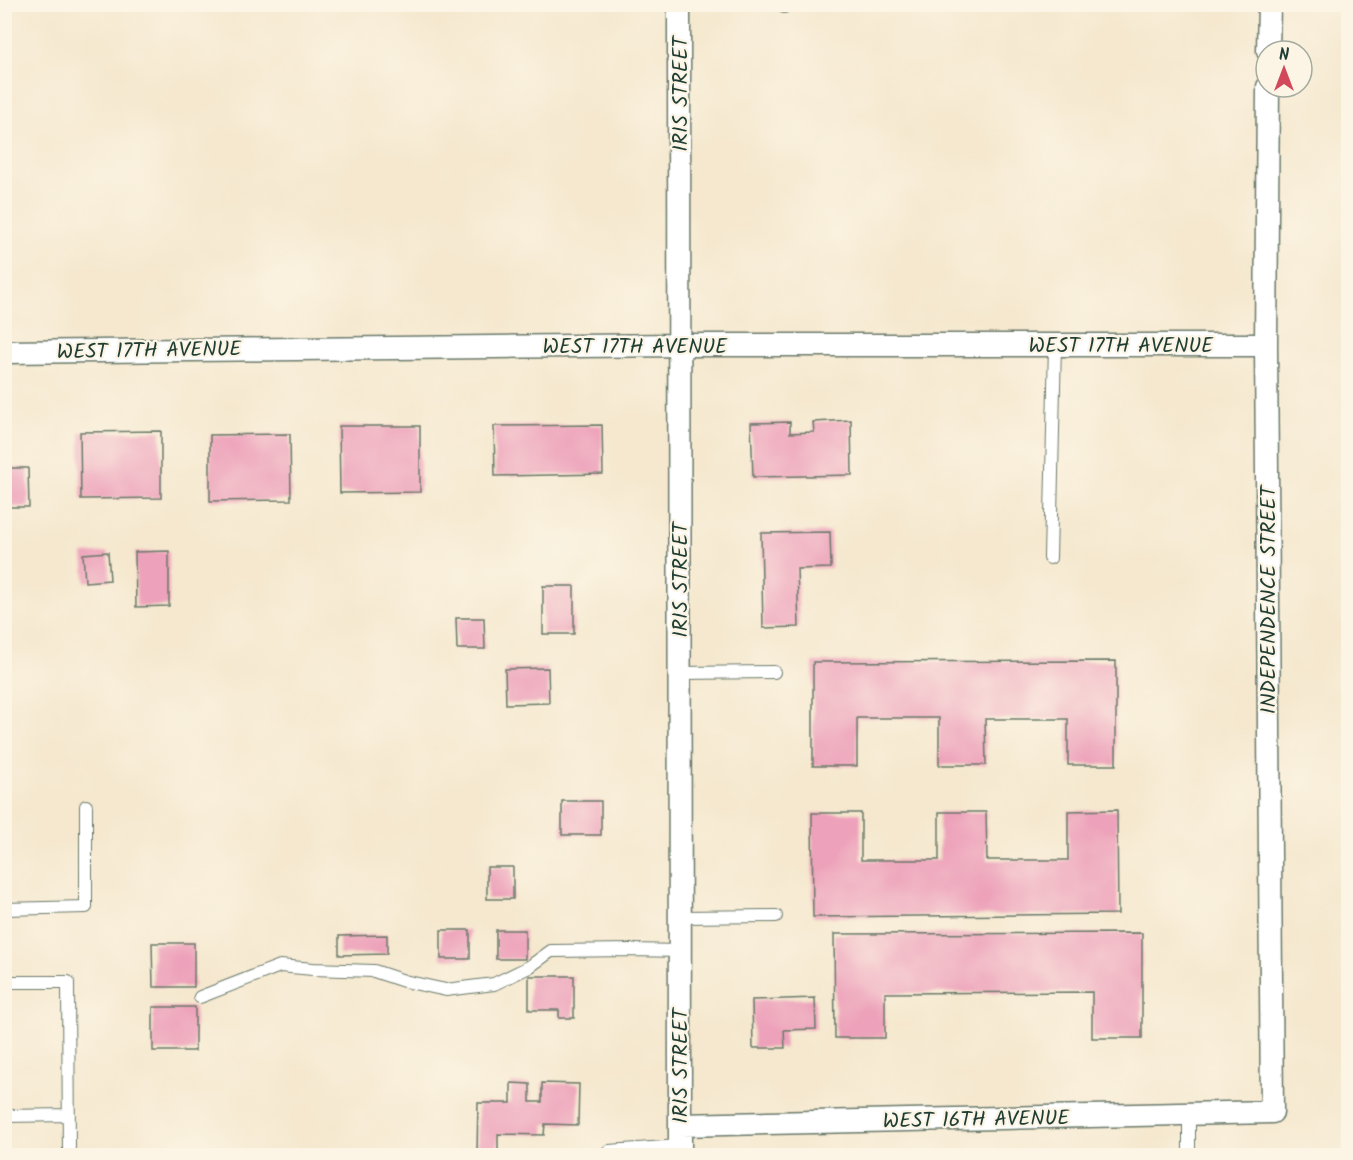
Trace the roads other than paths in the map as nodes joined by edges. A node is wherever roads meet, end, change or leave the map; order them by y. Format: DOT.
graph roads {
  1 [pos="679,4"];
  2 [pos="1269,4"];
  3 [pos="1268,39"];
  4 [pos="1268,99"];
  5 [pos="681,345"];
  6 [pos="1055,345"];
  7 [pos="1266,345"];
  8 [pos="4,351"];
  9 [pos="1050,558"];
  10 [pos="774,672"];
  11 [pos="680,674"];
  12 [pos="86,806"];
  13 [pos="4,909"];
  14 [pos="776,916"];
  15 [pos="680,917"];
  16 [pos="680,951"];
  17 [pos="4,982"];
  18 [pos="200,997"];
  19 [pos="1272,1112"];
  20 [pos="1189,1114"];
  21 [pos="69,1115"];
  22 [pos="4,1116"];
  23 [pos="680,1142"];
  24 [pos="69,1155"];
  25 [pos="603,1155"];
  26 [pos="1189,1155"];
  1 -- 5 [label="street, IRIS STREET"];
  2 -- 3 [label="street"];
  4 -- 7 [label="street, INDEPENDENCE STREET"];
  5 -- 6 [label="street, WEST 17TH AVENUE"];
  5 -- 8 [label="street, WEST 17TH AVENUE"];
  5 -- 11 [label="street, IRIS STREET"];
  6 -- 7 [label="street, WEST 17TH AVENUE"];
  6 -- 9 [label="lane"];
  7 -- 19 [label="street, INDEPENDENCE STREET"];
  10 -- 11 [label="lane"];
  11 -- 15 [label="street, IRIS STREET"];
  12 -- 13 [label="lane"];
  14 -- 15 [label="lane"];
  15 -- 16 [label="street, IRIS STREET"];
  16 -- 18 [label="lane"];
  16 -- 23 [label="street, IRIS STREET"];
  17 -- 21 [label="lane"];
  19 -- 20 [label="street, WEST 16TH AVENUE"];
  20 -- 23 [label="street, WEST 16TH AVENUE"];
  20 -- 26 [label="lane"];
  21 -- 22 [label="lane"];
  21 -- 24 [label="lane"];
  23 -- 25 [label="lane"];
}
